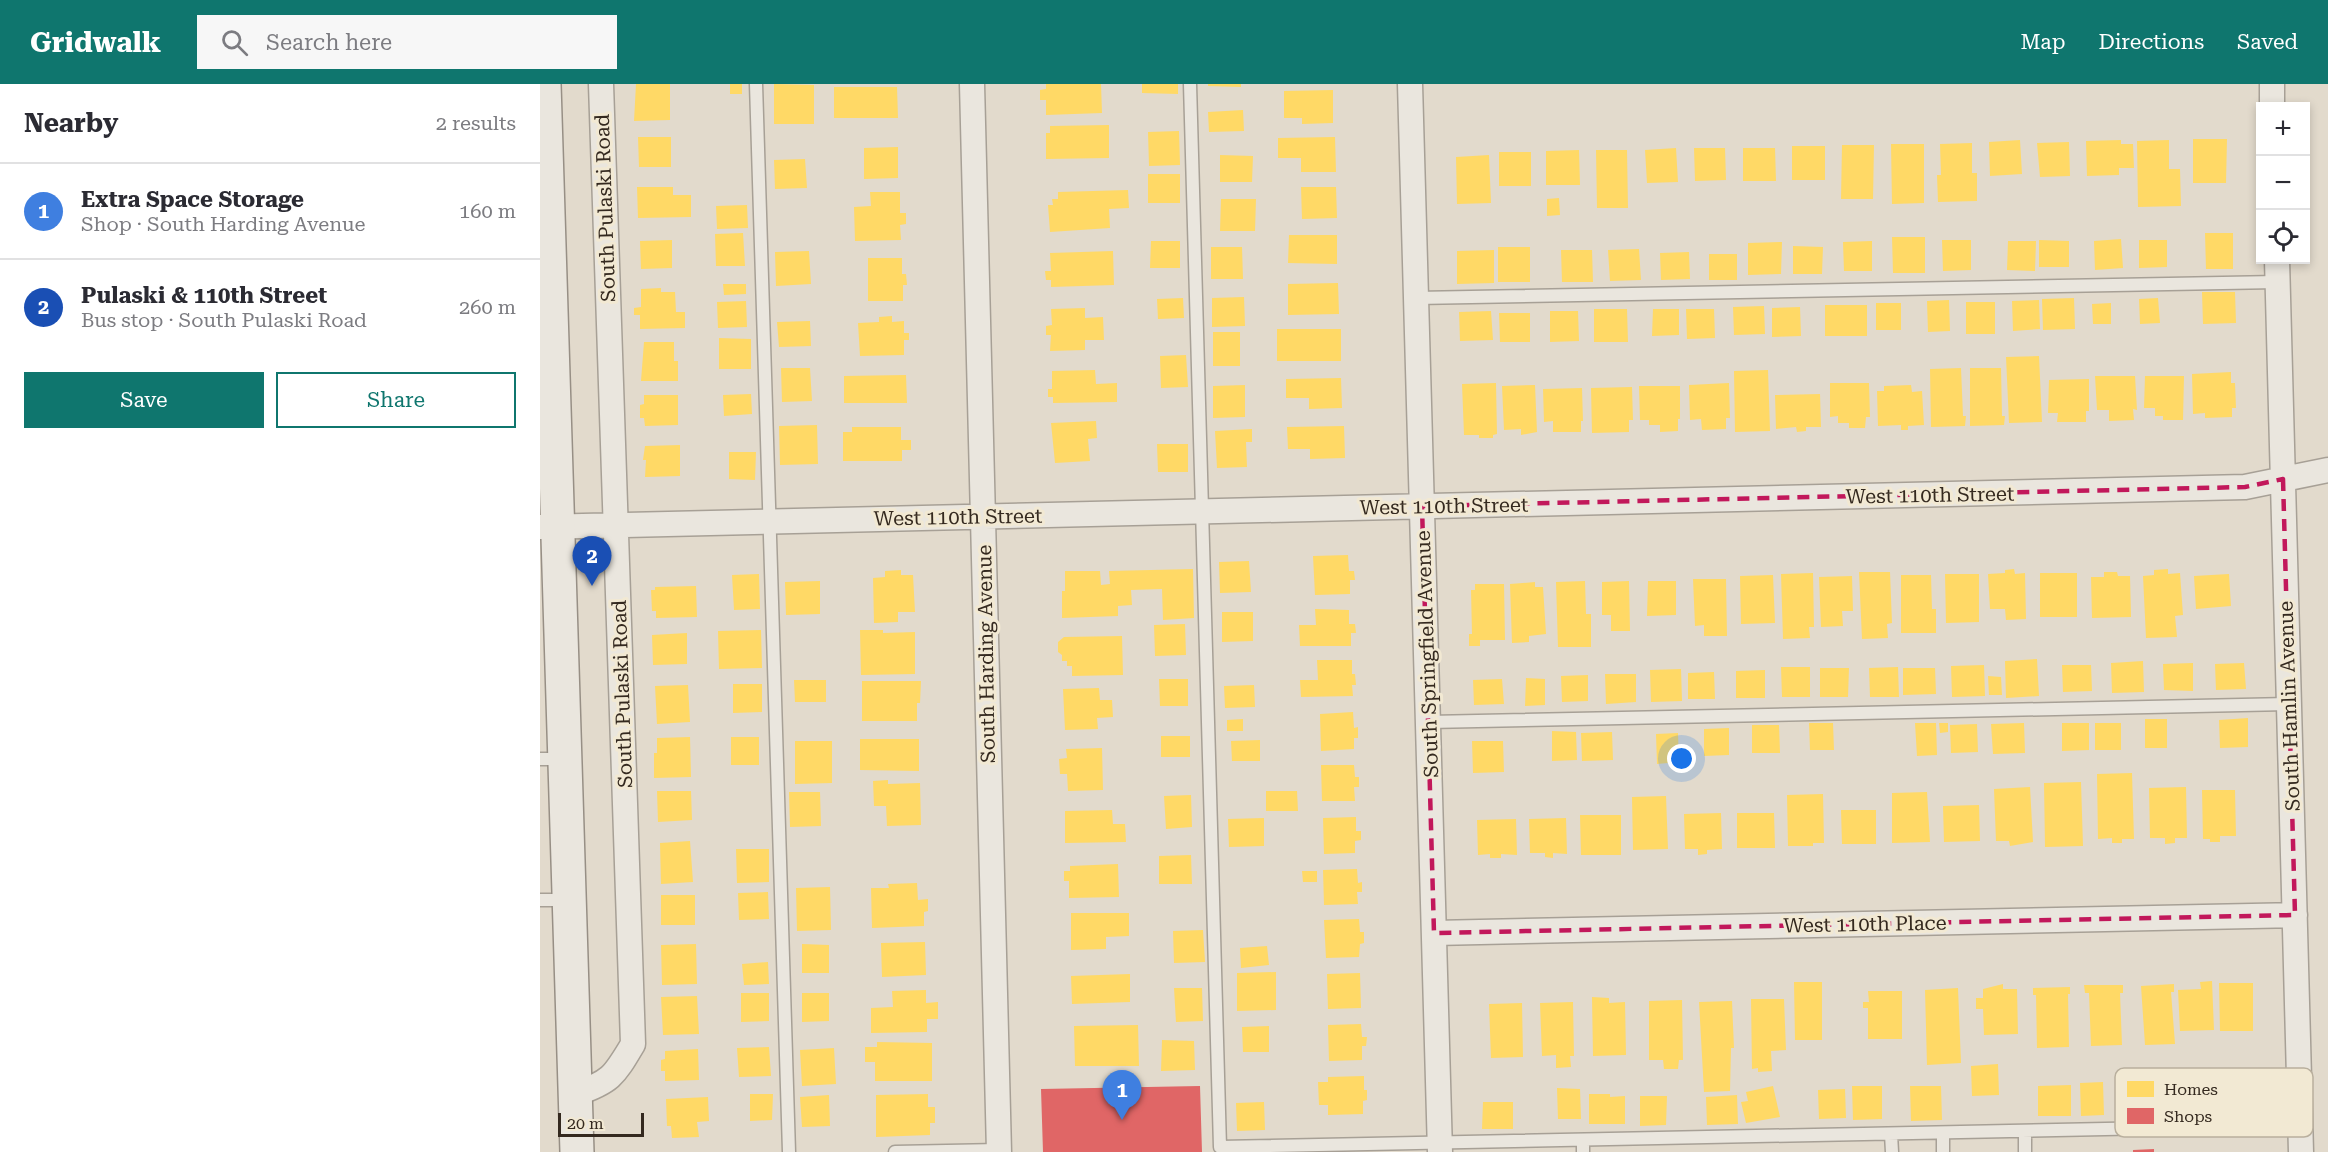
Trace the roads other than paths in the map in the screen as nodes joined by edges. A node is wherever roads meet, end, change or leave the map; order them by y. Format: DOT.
graph roads {
  1 [pos="544,84"];
  2 [pos="601,84"];
  3 [pos="756,84"];
  4 [pos="972,84"];
  5 [pos="1190,84"];
  6 [pos="1410,84"];
  7 [pos="1430,84"];
  8 [pos="2272,84"];
  9 [pos="2272,102"];
  10 [pos="2277,271"];
  11 [pos="1416,298"];
  12 [pos="547,442"];
  13 [pos="2328,470"];
  14 [pos="2283,479"];
  15 [pos="1422,506"];
  16 [pos="1202,512"];
  17 [pos="983,517"];
  18 [pos="769,522"];
  19 [pos="616,525"];
  20 [pos="549,527"];
  21 [pos="2289,704"];
  22 [pos="1428,722"];
  23 [pos="552,759"];
  24 [pos="555,900"];
  25 [pos="2295,915"];
  26 [pos="1434,933"];
  27 [pos="2299,1068"];
  28 [pos="575,1094"];
  29 [pos="2115,1129"];
  30 [pos="2025,1131"];
  31 [pos="1943,1133"];
  32 [pos="1891,1134"];
  33 [pos="1583,1146"];
  34 [pos="1440,1147"];
  35 [pos="999,1151"];
  36 [pos="577,1152"];
  37 [pos="789,1152"];
  38 [pos="895,1152"];
  39 [pos="1892,1152"];
  40 [pos="1943,1152"];
  41 [pos="2025,1152"];
  1 -- 12 [label="main road"];
  2 -- 19 [label="street, South Pulaski Road"];
  3 -- 18 [label="lane"];
  4 -- 17 [label="street, South Harding Avenue"];
  5 -- 16 [label="lane"];
  6 -- 7 [label="street"];
  6 -- 11 [label="street, South Springfield Avenue"];
  8 -- 9 [label="street"];
  10 -- 11 [label="lane"];
  10 -- 14 [label="street, South Hamlin Avenue"];
  11 -- 15 [label="street, South Springfield Avenue"];
  12 -- 20 [label="main road"];
  13 -- 14 [label="street, West 110th Street"];
  14 -- 15 [label="street, West 110th Street"];
  14 -- 21 [label="street, South Hamlin Avenue"];
  15 -- 16 [label="street, West 110th Street"];
  15 -- 22 [label="street, South Springfield Avenue"];
  16 -- 17 [label="street, West 110th Street"];
  16 -- 34 [label="lane"];
  17 -- 18 [label="street, West 110th Street"];
  17 -- 35 [label="street, South Harding Avenue"];
  18 -- 19 [label="street, West 110th Street"];
  18 -- 37 [label="lane"];
  19 -- 20 [label="street, West 110th Street"];
  19 -- 28 [label="street, South Pulaski Road"];
  20 -- 23 [label="main road"];
  21 -- 22 [label="lane"];
  21 -- 25 [label="street, South Hamlin Avenue"];
  22 -- 26 [label="street, South Springfield Avenue"];
  23 -- 24 [label="main road"];
  24 -- 28 [label="main road"];
  25 -- 26 [label="street, West 110th Place"];
  25 -- 27 [label="street, South Hamlin Avenue"];
  26 -- 34 [label="street, South Springfield Avenue"];
  28 -- 36 [label="main road"];
  29 -- 30 [label="lane"];
  30 -- 31 [label="lane"];
  30 -- 41 [label="lane"];
  31 -- 32 [label="lane"];
  31 -- 40 [label="lane"];
  32 -- 33 [label="lane"];
  32 -- 39 [label="lane"];
  33 -- 34 [label="lane"];
  35 -- 38 [label="lane"];
}
